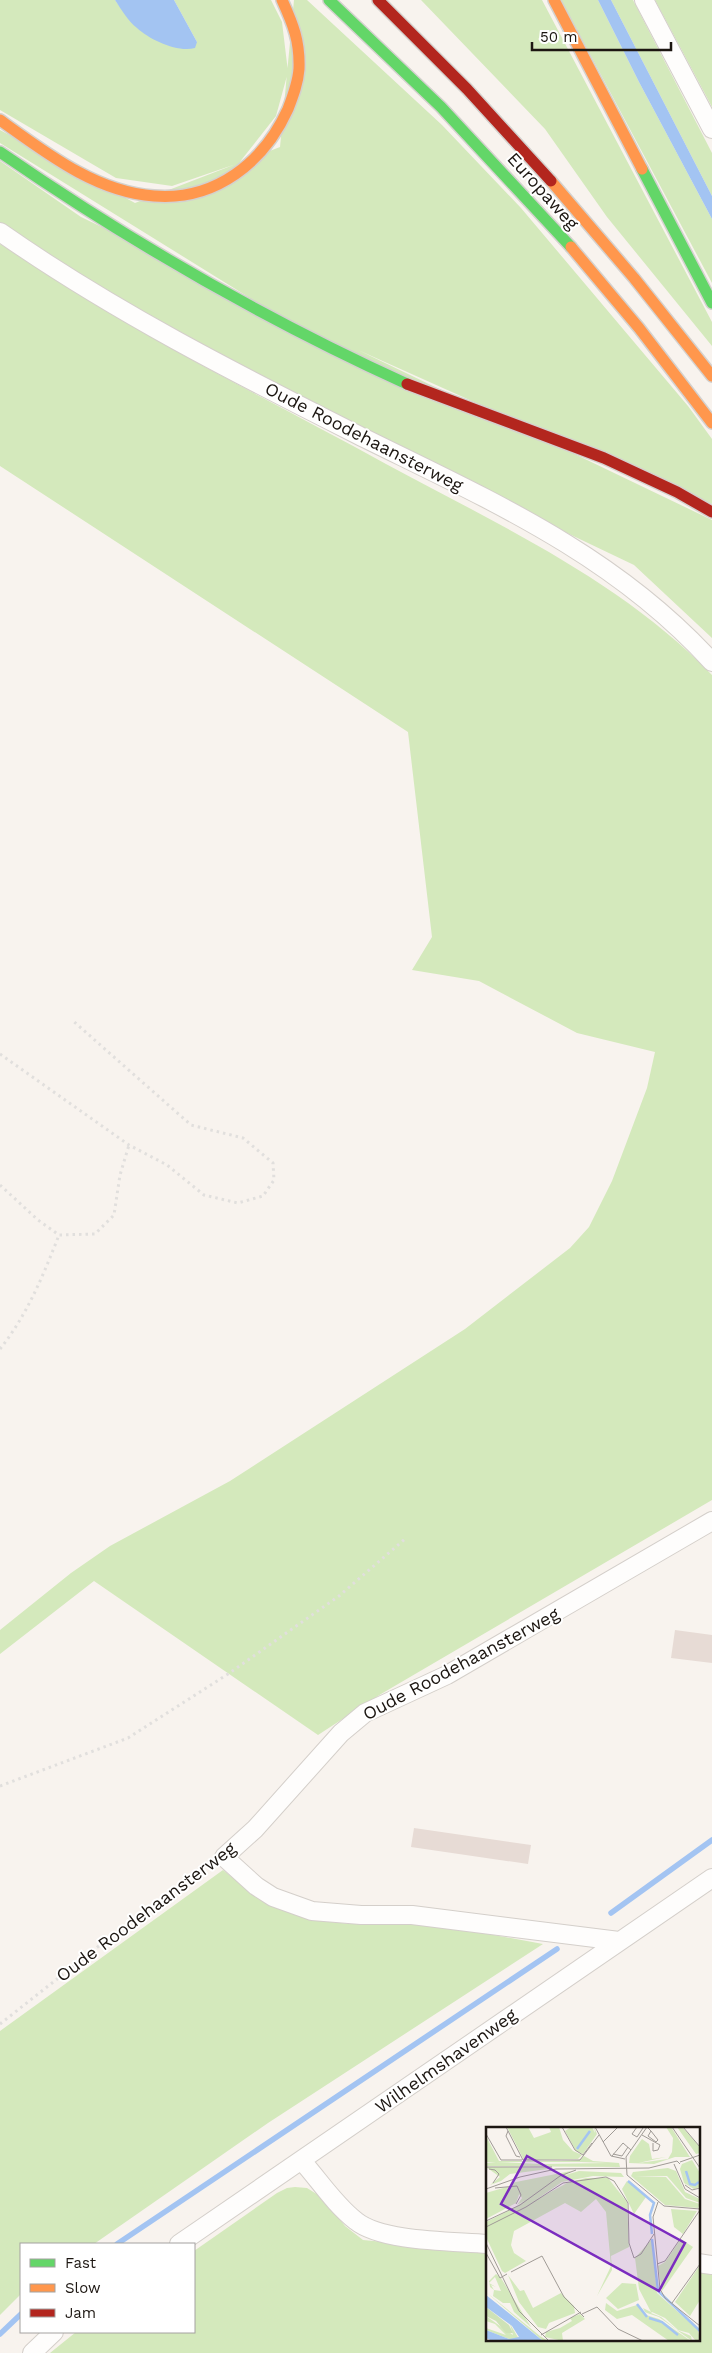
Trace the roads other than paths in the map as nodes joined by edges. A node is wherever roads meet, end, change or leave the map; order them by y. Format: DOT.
graph roads {
  1 [pos="282,0"];
  2 [pos="329,0"];
  3 [pos="378,0"];
  4 [pos="554,0"];
  5 [pos="644,0"];
  6 [pos="0,120"];
  7 [pos="712,129"];
  8 [pos="0,152"];
  9 [pos="0,232"];
  10 [pos="712,303"];
  11 [pos="712,376"];
  12 [pos="712,423"];
  13 [pos="712,512"];
  14 [pos="712,662"];
  15 [pos="712,1521"];
  16 [pos="712,1878"];
  17 [pos="619,1941"];
  18 [pos="302,2161"];
  19 [pos="180,2243"];
  20 [pos="486,2244"];
  21 [pos="53,2333"];
  22 [pos="32,2353"];
  1 -- 6 [label="highway"];
  2 -- 12 [label="highway, Europaweg"];
  3 -- 11 [label="highway, Europaweg"];
  4 -- 10 [label="highway"];
  5 -- 7 [label="street"];
  8 -- 13 [label="highway"];
  9 -- 14 [label="street, Oude Roodehaansterweg"];
  15 -- 17 [label="street, Oude Roodehaansterweg"];
  16 -- 17 [label="street, Wilhelmshavenweg"];
  17 -- 18 [label="street, Wilhelmshavenweg"];
  18 -- 19 [label="street, Wilhelmshavenweg"];
  18 -- 20 [label="street"];
  21 -- 22 [label="street"];
}
